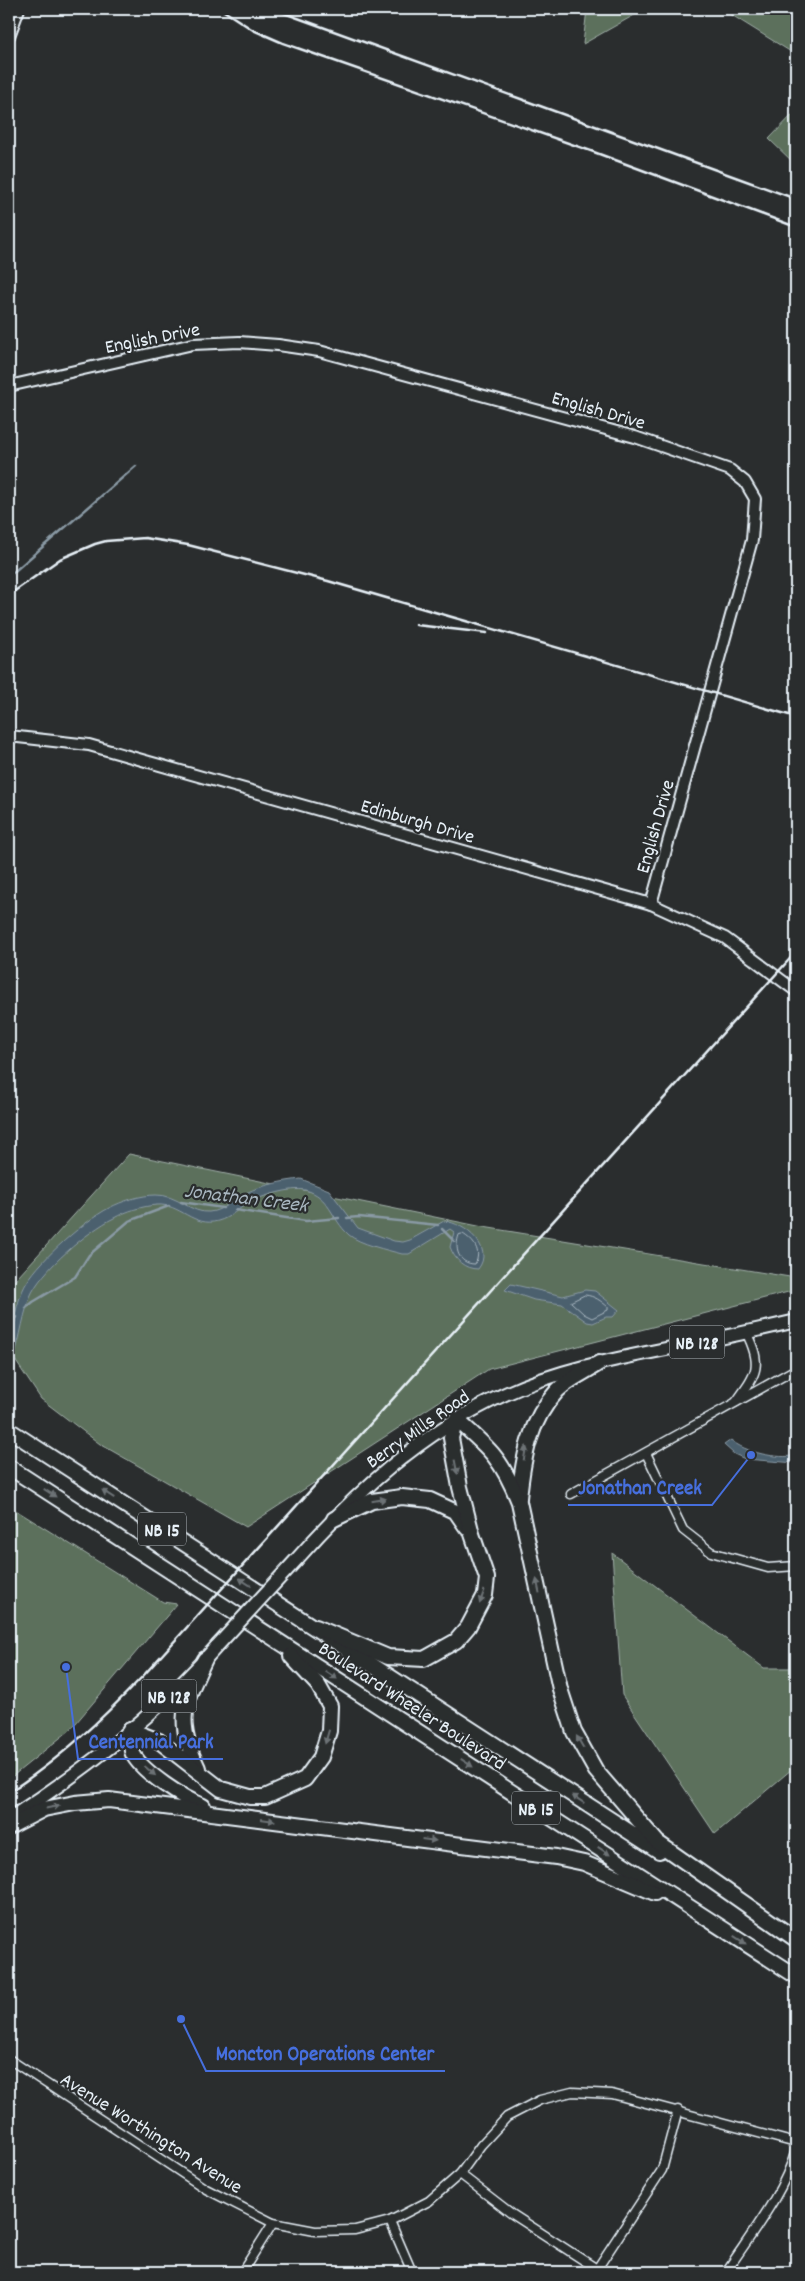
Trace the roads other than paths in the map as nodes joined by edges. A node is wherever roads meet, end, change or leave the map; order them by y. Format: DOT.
graph roads {
  1 [pos="19,9"];
  2 [pos="9,36"];
  3 [pos="9,386"];
  4 [pos="9,736"];
  5 [pos="650,904"];
  6 [pos="796,991"];
  7 [pos="796,1321"];
  8 [pos="746,1332"];
  9 [pos="599,1363"];
  10 [pos="796,1369"];
  11 [pos="735,1404"];
  12 [pos="456,1419"];
  13 [pos="9,1430"];
  14 [pos="646,1453"];
  15 [pos="9,1467"];
  16 [pos="571,1494"];
  17 [pos="519,1502"];
  18 [pos="334,1519"];
  19 [pos="472,1534"];
  20 [pos="796,1566"];
  21 [pos="316,1627"];
  22 [pos="276,1638"];
  23 [pos="205,1660"];
  24 [pos="130,1730"];
  25 [pos="200,1773"];
  26 [pos="220,1813"];
  27 [pos="9,1819"];
  28 [pos="9,1827"];
  29 [pos="690,1907"];
  30 [pos="795,1938"];
  31 [pos="796,1976"];
  32 [pos="9,2059"];
  33 [pos="678,2110"];
  34 [pos="796,2143"];
  35 [pos="796,2150"];
  36 [pos="460,2174"];
  37 [pos="390,2221"];
  38 [pos="273,2223"];
  39 [pos="596,2270"];
  40 [pos="242,2272"];
  41 [pos="412,2272"];
  42 [pos="726,2272"];
  1 -- 2 [label="street"];
  3 -- 5 [label="street, English Drive"];
  4 -- 5 [label="street, Edinburgh Drive"];
  5 -- 6 [label="street, Edinburgh Drive"];
  7 -- 8 [label="main road, Berry Mills Road / NB 128"];
  8 -- 9 [label="main road, Berry Mills Road / NB 128"];
  8 -- 11 [label="street"];
  9 -- 12 [label="main road, Berry Mills Road / NB 128"];
  17 -- 9 [label="highway, one-way"];
  10 -- 11 [label="street"];
  11 -- 14 [label="street"];
  12 -- 17 [label="highway"];
  12 -- 18 [label="main road, Berry Mills Road / NB 128"];
  12 -- 19 [label="highway, one-way"];
  21 -- 13 [label="highway, Boulevard Wheeler Boulevard / NB 15, one-way"];
  14 -- 16 [label="street"];
  14 -- 20 [label="street"];
  15 -- 22 [label="highway, Boulevard Wheeler Boulevard / NB 15, one-way"];
  30 -- 17 [label="highway, one-way"];
  18 -- 19 [label="highway, one-way"];
  18 -- 23 [label="main road, Berry Mills Road / NB 128, bridge"];
  19 -- 21 [label="highway, one-way"];
  30 -- 21 [label="highway, Boulevard Wheeler Boulevard / NB 15, one-way"];
  22 -- 25 [label="highway, one-way"];
  22 -- 29 [label="highway, Boulevard Wheeler Boulevard / NB 15, one-way"];
  23 -- 24 [label="main road, NB 128"];
  23 -- 25 [label="highway"];
  24 -- 25 [label="highway"];
  24 -- 26 [label="highway, one-way"];
  24 -- 27 [label="main road, NB 128"];
  28 -- 26 [label="highway, one-way"];
  26 -- 29 [label="highway, one-way"];
  29 -- 31 [label="highway, Boulevard Wheeler Boulevard / NB 15, one-way"];
  32 -- 38 [label="street, Avenue Worthington Avenue"];
  33 -- 34 [label="street, Avenue Worthington Avenue"];
  33 -- 36 [label="street, Avenue Worthington Avenue"];
  33 -- 39 [label="street"];
  35 -- 42 [label="street"];
  36 -- 37 [label="street, Avenue Worthington Avenue"];
  36 -- 39 [label="street"];
  37 -- 38 [label="street, Avenue Worthington Avenue"];
  37 -- 41 [label="street"];
  38 -- 40 [label="street"];
}
